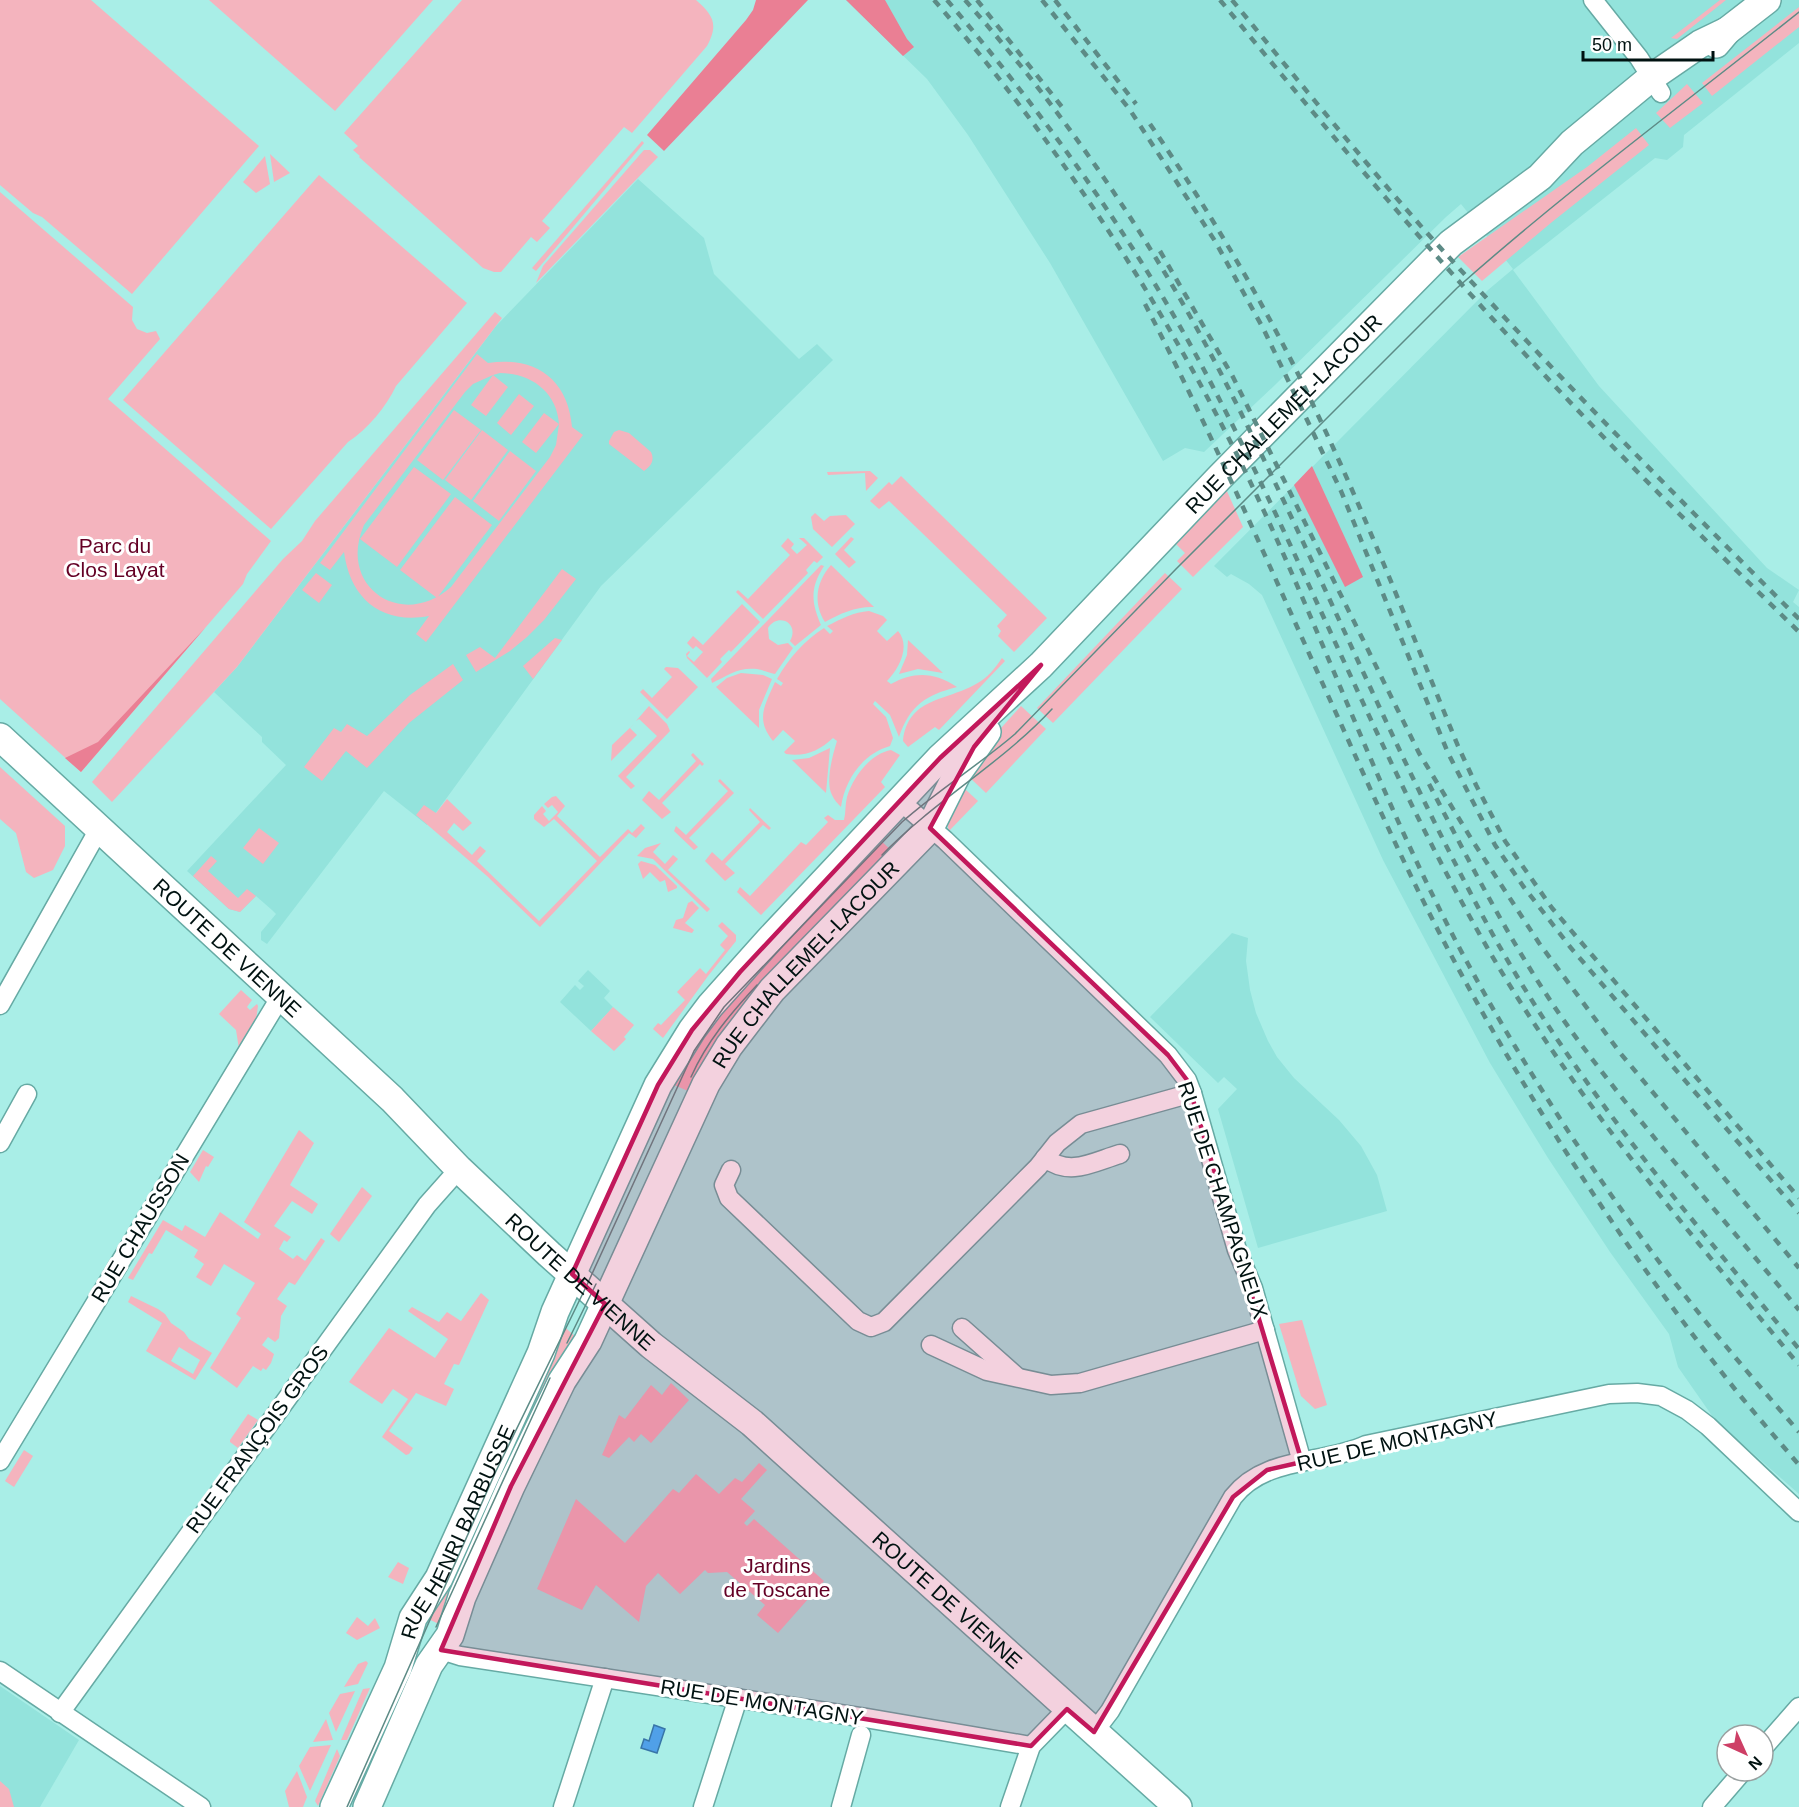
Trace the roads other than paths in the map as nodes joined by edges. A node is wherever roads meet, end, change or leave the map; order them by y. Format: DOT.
graph roads {
  1 [pos="1593,0"];
  2 [pos="1767,0"];
  3 [pos="1656,85"];
  4 [pos="1041,666"];
  5 [pos="0,737"];
  6 [pos="900,801"];
  7 [pos="930,828"];
  8 [pos="99,829"];
  9 [pos="281,996"];
  10 [pos="0,1005"];
  11 [pos="1192,1093"];
  12 [pos="27,1094"];
  13 [pos="0,1143"];
  14 [pos="1120,1154"];
  15 [pos="1042,1162"];
  16 [pos="459,1169"];
  17 [pos="731,1170"];
  18 [pos="576,1266"];
  19 [pos="609,1297"];
  20 [pos="962,1328"];
  21 [pos="1265,1330"];
  22 [pos="931,1345"];
  23 [pos="1020,1380"];
  24 [pos="0,1461"];
  25 [pos="1302,1462"];
  26 [pos="1799,1512"];
  27 [pos="441,1650"];
  28 [pos="0,1671"];
  29 [pos="605,1678"];
  30 [pos="738,1698"];
  31 [pos="1799,1707"];
  32 [pos="1067,1709"];
  33 [pos="60,1713"];
  34 [pos="1094,1732"];
  35 [pos="1775,1734"];
  36 [pos="861,1735"];
  37 [pos="1031,1746"];
  38 [pos="1733,1783"];
  39 [pos="201,1807"];
  40 [pos="334,1807"];
  41 [pos="367,1807"];
  42 [pos="563,1807"];
  43 [pos="703,1807"];
  44 [pos="841,1807"];
  45 [pos="1010,1807"];
  46 [pos="1178,1807"];
  47 [pos="1712,1807"];
  1 -- 3 [label="street"];
  2 -- 3 [label="street, RUE CHALLEMEL-LACOUR"];
  3 -- 4 [label="street, RUE CHALLEMEL-LACOUR"];
  4 -- 6 [label="street, RUE CHALLEMEL-LACOUR"];
  4 -- 7 [label="street, RUE CHALLEMEL-LACOUR"];
  5 -- 8 [label="street, ROUTE DE VIENNE"];
  6 -- 7 [label="street, RUE DE CHAMPAGNEUX"];
  6 -- 18 [label="street, RUE CHALLEMEL-LACOUR"];
  7 -- 11 [label="street, RUE DE CHAMPAGNEUX"];
  7 -- 19 [label="street, RUE CHALLEMEL-LACOUR"];
  8 -- 9 [label="street, ROUTE DE VIENNE"];
  8 -- 10 [label="street"];
  9 -- 16 [label="street, ROUTE DE VIENNE"];
  9 -- 24 [label="street, RUE CHAUSSON"];
  11 -- 15 [label="street"];
  11 -- 21 [label="street, RUE DE CHAMPAGNEUX"];
  12 -- 13 [label="street"];
  14 -- 15 [label="street"];
  15 -- 17 [label="street"];
  16 -- 18 [label="street, ROUTE DE VIENNE"];
  16 -- 33 [label="street, RUE FRANÇOIS GROS"];
  18 -- 19 [label="street, ROUTE DE VIENNE"];
  18 -- 40 [label="street, RUE HENRI BARBUSSE"];
  19 -- 27 [label="street, RUE HENRI BARBUSSE"];
  19 -- 32 [label="street, ROUTE DE VIENNE"];
  20 -- 23 [label="street"];
  21 -- 23 [label="street"];
  21 -- 25 [label="street, RUE DE CHAMPAGNEUX"];
  22 -- 23 [label="street"];
  25 -- 26 [label="street, RUE DE MONTAGNY"];
  25 -- 34 [label="street, RUE DE MONTAGNY"];
  27 -- 29 [label="street, RUE DE MONTAGNY"];
  27 -- 41 [label="street, RUE HENRI BARBUSSE"];
  28 -- 33 [label="street"];
  29 -- 30 [label="street, RUE DE MONTAGNY"];
  29 -- 42 [label="street"];
  30 -- 37 [label="street, RUE DE MONTAGNY"];
  30 -- 43 [label="street"];
  31 -- 35 [label="street"];
  32 -- 34 [label="street, ROUTE DE VIENNE"];
  32 -- 37 [label="street"];
  33 -- 39 [label="street"];
  34 -- 46 [label="street, ROUTE DE VIENNE"];
  36 -- 44 [label="street"];
  37 -- 45 [label="street"];
  38 -- 47 [label="street"];
}
